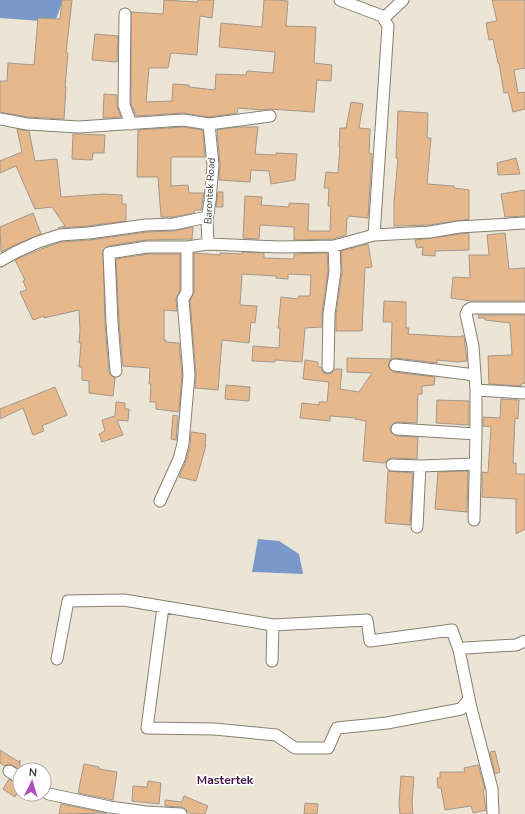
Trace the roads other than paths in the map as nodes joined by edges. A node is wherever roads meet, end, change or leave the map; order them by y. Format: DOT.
graph roads {
  1 [pos="340,0"];
  2 [pos="403,0"];
  3 [pos="125,14"];
  4 [pos="384,18"];
  5 [pos="270,116"];
  6 [pos="0,119"];
  7 [pos="131,124"];
  8 [pos="208,124"];
  9 [pos="207,217"];
  10 [pos="525,223"];
  11 [pos="374,235"];
  12 [pos="208,244"];
  13 [pos="334,246"];
  14 [pos="187,247"];
  15 [pos="0,261"];
  16 [pos="525,308"];
  17 [pos="395,365"];
  18 [pos="328,367"];
  19 [pos="116,371"];
  20 [pos="475,374"];
  21 [pos="476,390"];
  22 [pos="525,393"];
  23 [pos="397,429"];
  24 [pos="476,434"];
  25 [pos="476,464"];
  26 [pos="392,465"];
  27 [pos="420,466"];
  28 [pos="160,501"];
  29 [pos="474,520"];
  30 [pos="417,527"];
  31 [pos="163,607"];
  32 [pos="273,625"];
  33 [pos="525,641"];
  34 [pos="459,650"];
  35 [pos="57,659"];
  36 [pos="272,661"];
  37 [pos="469,699"];
  38 [pos="9,771"];
  39 [pos="12,773"];
  40 [pos="52,795"];
  41 [pos="181,814"];
  42 [pos="492,814"];
  1 -- 4 [label="street"];
  2 -- 4 [label="street"];
  3 -- 7 [label="street"];
  4 -- 11 [label="street"];
  5 -- 8 [label="street"];
  6 -- 7 [label="street"];
  7 -- 8 [label="street"];
  8 -- 9 [label="street, Barontek Road"];
  9 -- 12 [label="street, Barontek Road"];
  9 -- 15 [label="street"];
  10 -- 11 [label="street"];
  11 -- 13 [label="street"];
  12 -- 13 [label="street"];
  12 -- 14 [label="street"];
  13 -- 18 [label="street"];
  14 -- 19 [label="street"];
  14 -- 28 [label="street"];
  16 -- 20 [label="street"];
  17 -- 20 [label="street"];
  20 -- 21 [label="street"];
  21 -- 22 [label="street"];
  21 -- 24 [label="street"];
  23 -- 24 [label="street"];
  24 -- 25 [label="street"];
  25 -- 27 [label="street"];
  25 -- 29 [label="street"];
  26 -- 27 [label="street"];
  27 -- 30 [label="street"];
  31 -- 32 [label="street"];
  31 -- 35 [label="street"];
  31 -- 37 [label="street"];
  32 -- 34 [label="street"];
  32 -- 36 [label="street"];
  33 -- 34 [label="street"];
  34 -- 37 [label="street"];
  37 -- 42 [label="street"];
  38 -- 39 [label="street"];
  40 -- 41 [label="street"];
}
